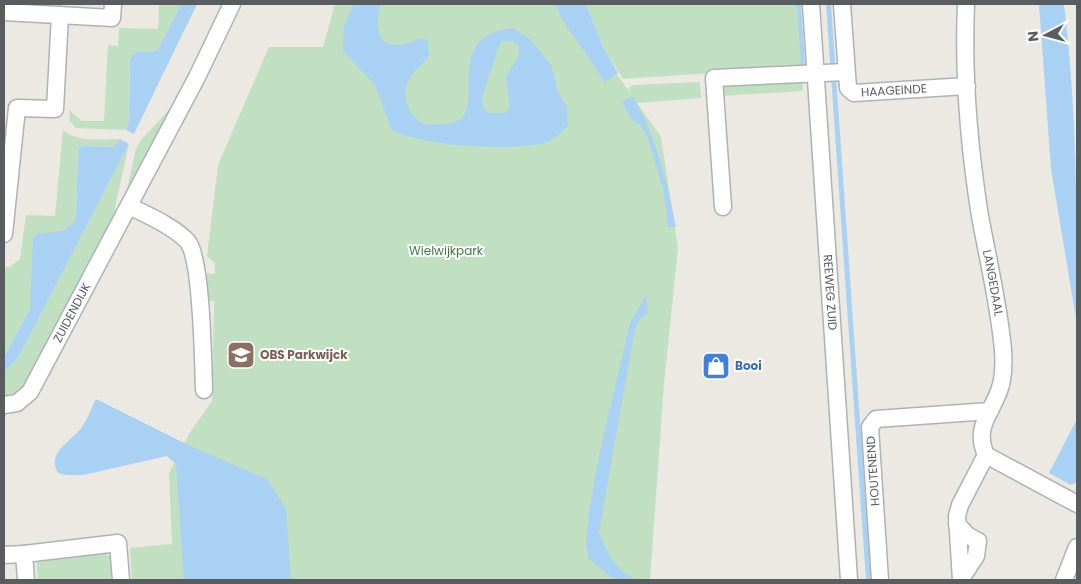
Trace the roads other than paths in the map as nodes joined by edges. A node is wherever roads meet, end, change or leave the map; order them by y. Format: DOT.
graph roads {
  1 [pos="232,4"];
  2 [pos="811,4"];
  3 [pos="842,4"];
  4 [pos="966,4"];
  5 [pos="112,11"];
  6 [pos="4,12"];
  7 [pos="60,15"];
  8 [pos="832,73"];
  9 [pos="967,86"];
  10 [pos="10,108"];
  11 [pos="129,206"];
  12 [pos="723,207"];
  13 [pos="4,234"];
  14 [pos="204,390"];
  15 [pos="4,405"];
  16 [pos="990,411"];
  17 [pos="986,455"];
  18 [pos="1077,504"];
  19 [pos="1077,547"];
  20 [pos="24,554"];
  21 [pos="4,555"];
  22 [pos="961,579"];
  23 [pos="26,580"];
  24 [pos="121,580"];
  25 [pos="849,580"];
  26 [pos="880,580"];
  27 [pos="1064,580"];
  1 -- 11 [label="street, ZUIDENDIJK"];
  2 -- 8 [label="street, REEWEG ZUID"];
  3 -- 8 [label="street, HAAGEINDE"];
  4 -- 9 [label="street, LANGEDAAL"];
  5 -- 7 [label="street"];
  6 -- 7 [label="street"];
  7 -- 10 [label="street"];
  8 -- 9 [label="street, HAAGEINDE"];
  8 -- 12 [label="street"];
  8 -- 25 [label="street, REEWEG ZUID"];
  9 -- 16 [label="street, LANGEDAAL"];
  10 -- 13 [label="street"];
  11 -- 14 [label="street"];
  11 -- 15 [label="street, ZUIDENDIJK"];
  16 -- 17 [label="street, LANGEDAAL"];
  16 -- 26 [label="street, HOUTENEND"];
  17 -- 18 [label="street"];
  17 -- 22 [label="street"];
  19 -- 27 [label="street"];
  20 -- 21 [label="street"];
  20 -- 23 [label="street"];
  20 -- 24 [label="street"];
}
